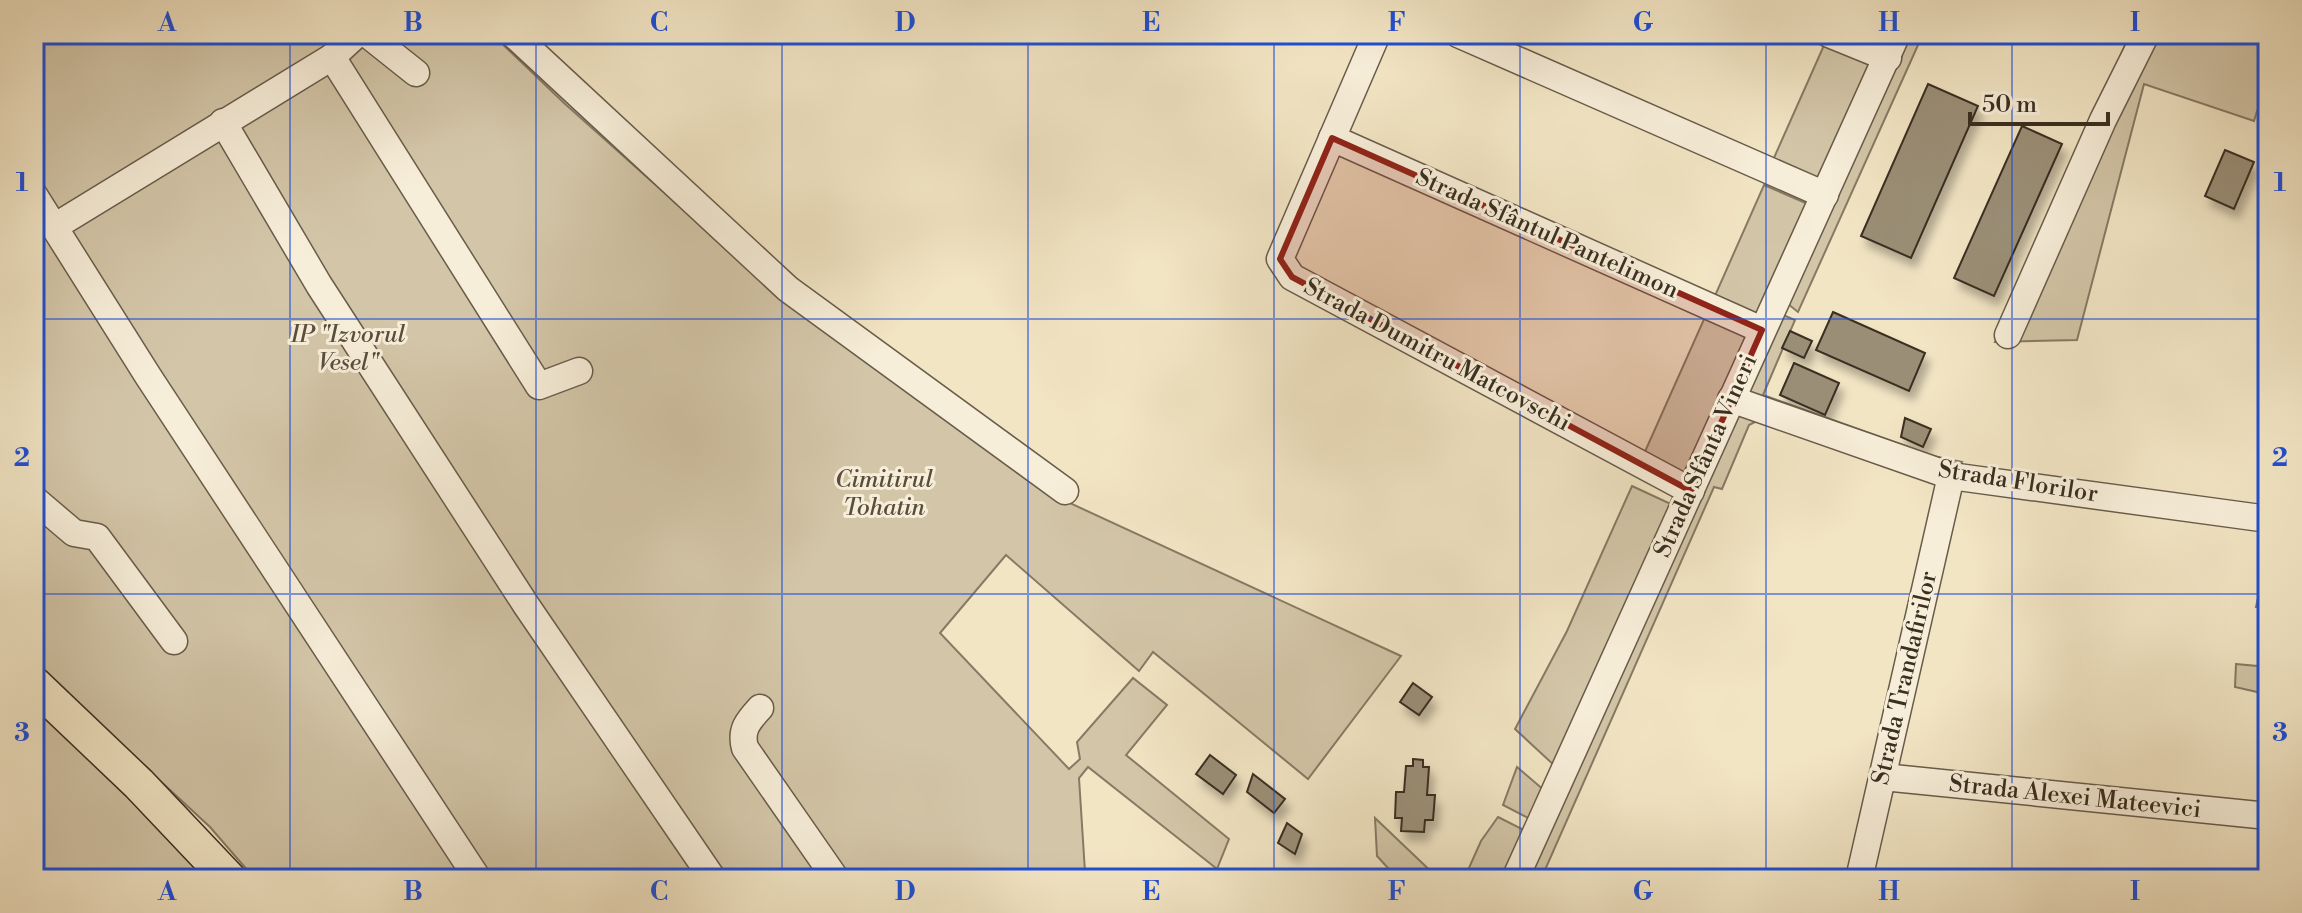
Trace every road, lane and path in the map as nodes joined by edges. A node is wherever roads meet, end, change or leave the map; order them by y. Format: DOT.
graph roads {
  1 [pos="357,34"];
  2 [pos="367,34"];
  3 [pos="513,34"];
  4 [pos="1377,34"];
  5 [pos="1458,34"];
  6 [pos="1829,34"];
  7 [pos="2146,34"];
  8 [pos="1892,46"];
  9 [pos="332,57"];
  10 [pos="416,73"];
  11 [pos="223,122"];
  12 [pos="1332,138"];
  13 [pos="34,195"];
  14 [pos="1825,195"];
  15 [pos="54,227"];
  16 [pos="1762,330"];
  17 [pos="2008,335"];
  18 [pos="579,371"];
  19 [pos="1731,399"];
  20 [pos="1951,476"];
  21 [pos="1065,491"];
  22 [pos="1691,491"];
  23 [pos="34,499"];
  24 [pos="2268,519"];
  25 [pos="174,641"];
  26 [pos="34,684"];
  27 [pos="760,708"];
  28 [pos="1883,777"];
  29 [pos="2268,816"];
  30 [pos="229,879"];
  31 [pos="478,879"];
  32 [pos="713,879"];
  33 [pos="836,879"];
  34 [pos="1515,879"];
  35 [pos="1859,879"];
  1 -- 9 [label="street"];
  2 -- 10 [label="street"];
  3 -- 21 [label="street"];
  4 -- 12 [label="street, Strada Dumitru Matcovschi"];
  5 -- 14 [label="street"];
  6 -- 8 [label="street"];
  7 -- 17 [label="street"];
  8 -- 14 [label="street, Strada Sfânta Vineri"];
  9 -- 11 [label="street"];
  9 -- 18 [label="street"];
  11 -- 15 [label="street"];
  11 -- 32 [label="street"];
  12 -- 16 [label="street, Strada Sfântul Pantelimon"];
  12 -- 22 [label="street, Strada Dumitru Matcovschi"];
  13 -- 15 [label="street"];
  14 -- 16 [label="street, Strada Sfânta Vineri"];
  15 -- 31 [label="street"];
  16 -- 19 [label="street, Strada Sfânta Vineri"];
  19 -- 20 [label="street, Strada Florilor"];
  19 -- 22 [label="street, Strada Sfânta Vineri"];
  20 -- 24 [label="street, Strada Florilor"];
  20 -- 28 [label="street, Strada Trandafirilor"];
  22 -- 34 [label="street, Strada Sfânta Vineri"];
  23 -- 25 [label="street"];
  26 -- 30 [label="main road"];
  27 -- 33 [label="street"];
  28 -- 29 [label="street, Strada Alexei Mateevici"];
  28 -- 35 [label="street, Strada Trandafirilor"];
}
